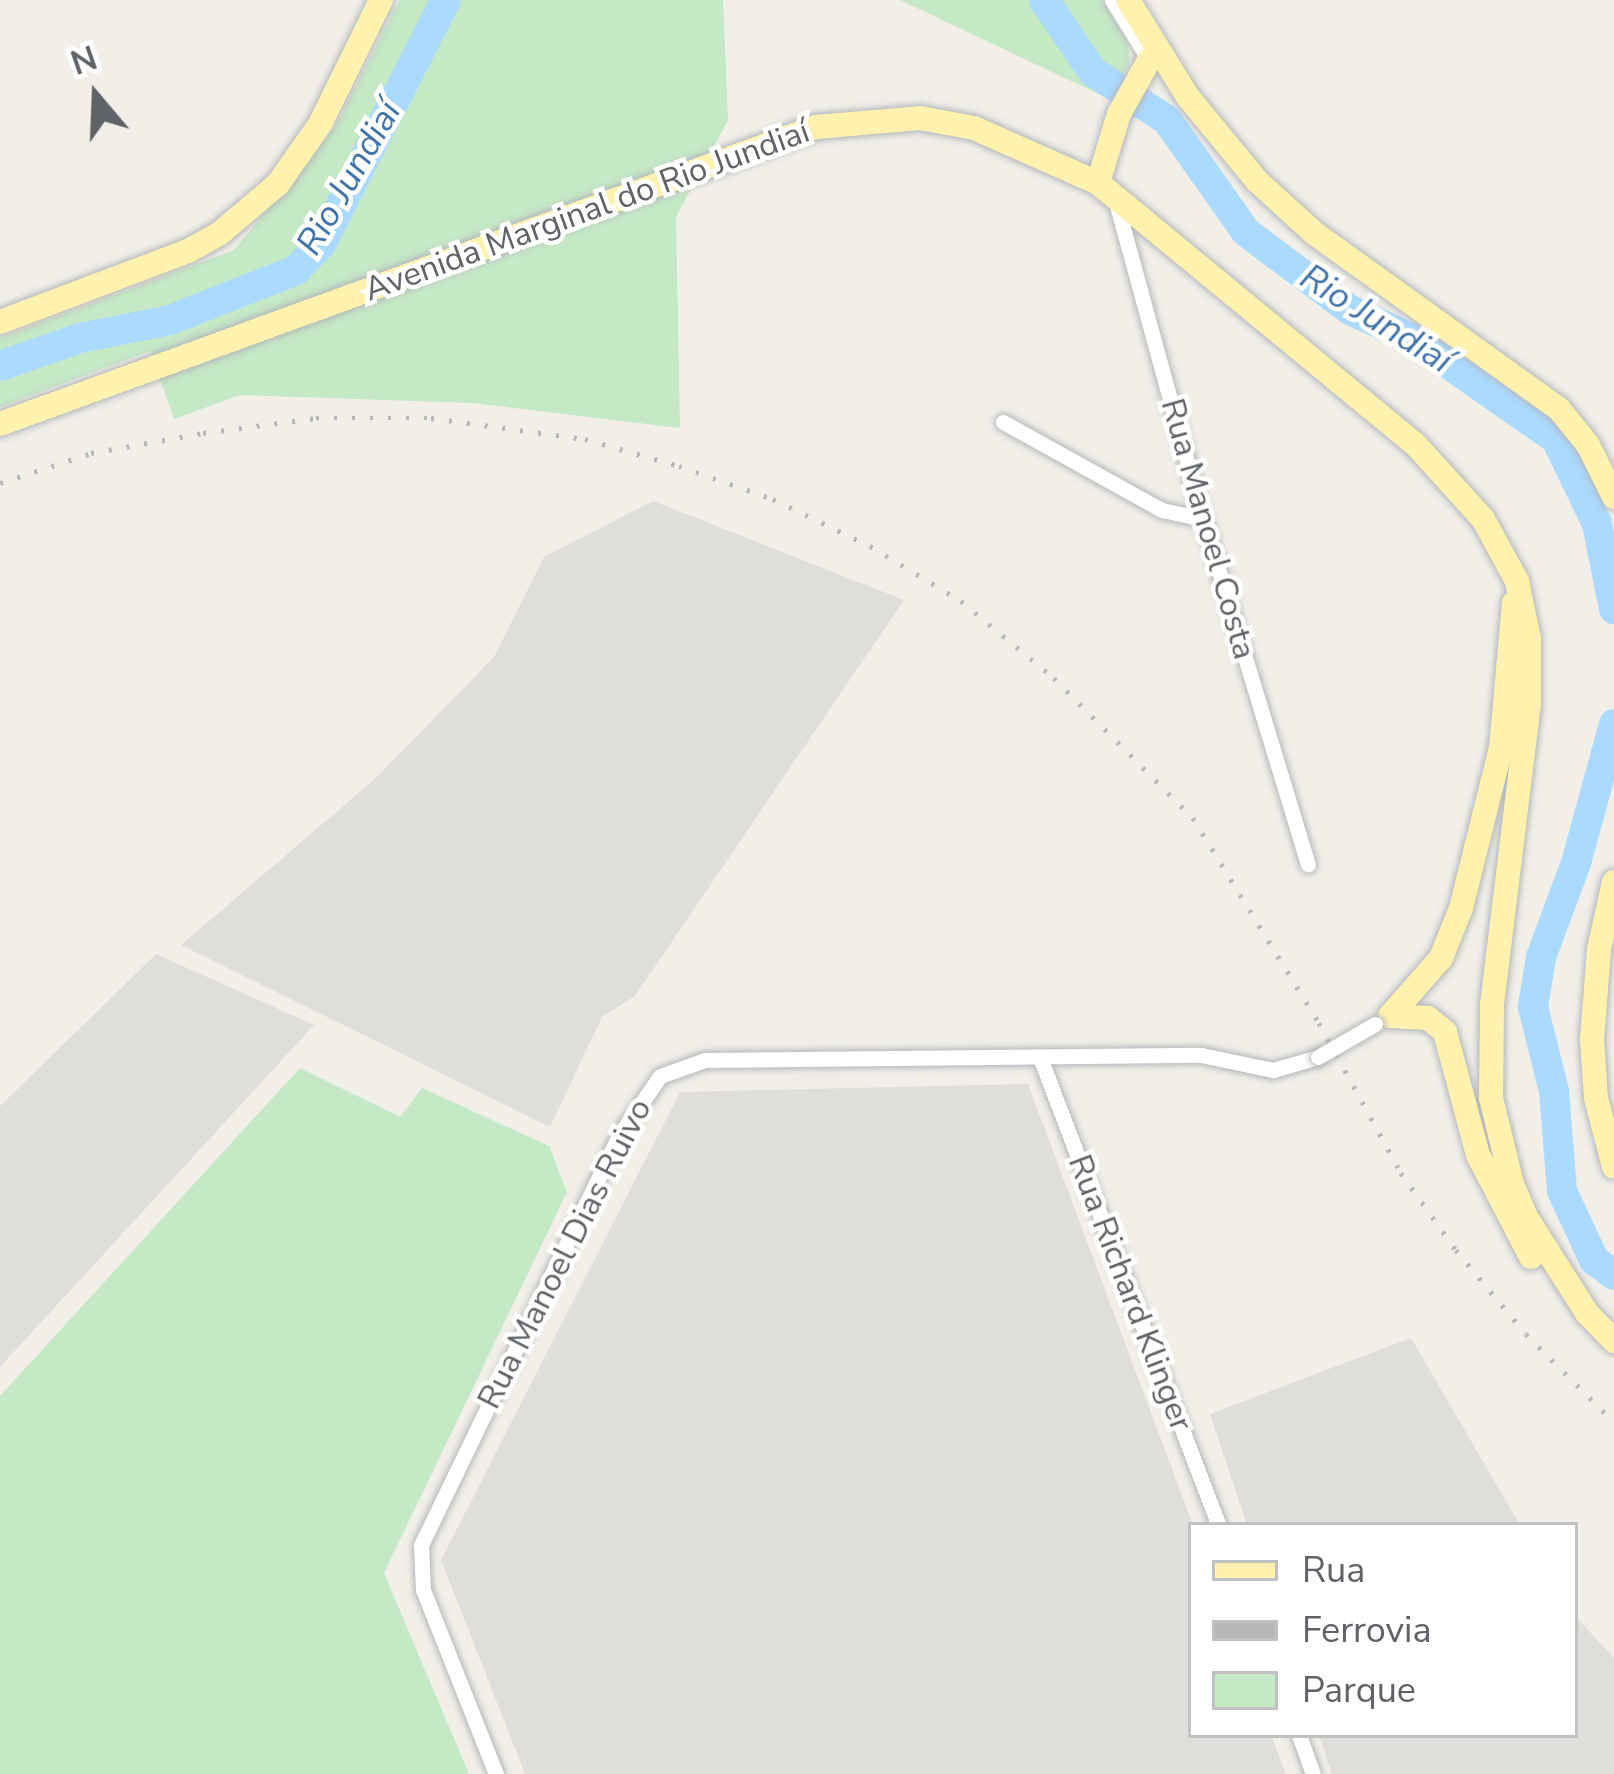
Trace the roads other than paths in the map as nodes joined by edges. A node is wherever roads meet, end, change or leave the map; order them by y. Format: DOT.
graph roads {
  1 [pos="381,0"];
  2 [pos="1112,0"];
  3 [pos="1128,0"];
  4 [pos="1150,62"];
  5 [pos="1106,188"];
  6 [pos="0,322"];
  7 [pos="1003,422"];
  8 [pos="0,424"];
  9 [pos="1614,497"];
  10 [pos="1203,519"];
  11 [pos="1516,581"];
  12 [pos="1307,864"];
  13 [pos="1614,882"];
  14 [pos="1382,1020"];
  15 [pos="1041,1060"];
  16 [pos="1614,1167"];
  17 [pos="1587,1313"];
  18 [pos="1614,1341"];
  19 [pos="1218,1522"];
  20 [pos="1300,1738"];
  21 [pos="496,1774"];
  22 [pos="1313,1774"];
  1 -- 6 [label="main road"];
  2 -- 4 [label="street"];
  3 -- 4 [label="main road"];
  4 -- 5 [label="main road"];
  4 -- 9 [label="main road"];
  5 -- 8 [label="main road, Avenida Marginal do Rio Jundiaí"];
  5 -- 10 [label="street, Rua Manoel Costa"];
  5 -- 11 [label="main road, Avenida Marginal do Rio Jundiaí"];
  7 -- 10 [label="street"];
  10 -- 12 [label="street, Rua Manoel Costa"];
  11 -- 14 [label="main road"];
  11 -- 17 [label="main road, Avenida Marginal do Rio Jundiaí"];
  13 -- 16 [label="main road"];
  14 -- 15 [label="street, Rua Manoel Dias Ruivo, bridge"];
  14 -- 17 [label="main road"];
  15 -- 19 [label="street, Rua Richard Klinger"];
  15 -- 21 [label="street, Rua Manoel Dias Ruivo"];
  17 -- 18 [label="main road, Avenida Marginal do Rio Jundiaí"];
  20 -- 22 [label="street"];
}
